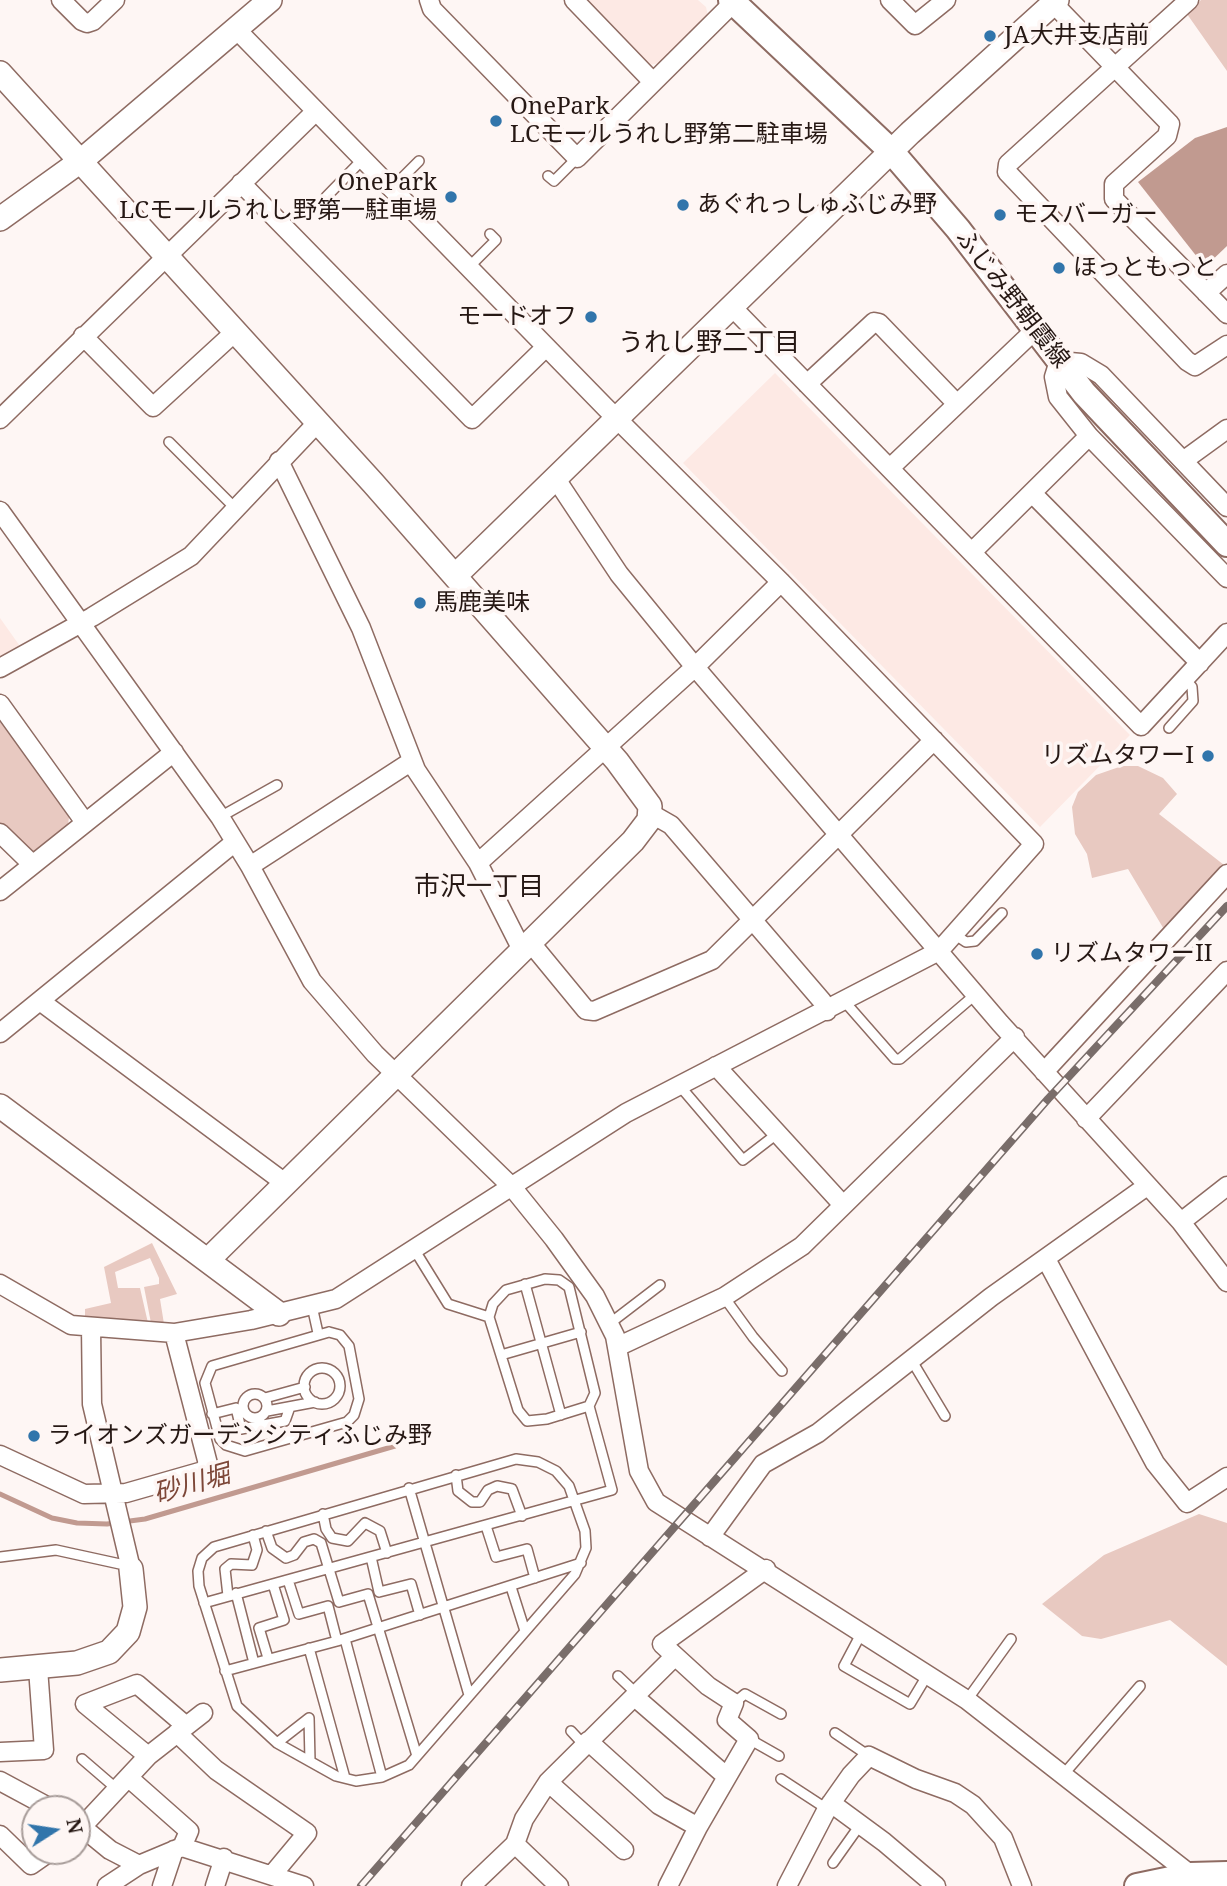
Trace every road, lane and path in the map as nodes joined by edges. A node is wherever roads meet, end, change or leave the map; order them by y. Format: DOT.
graph roads {
  1 [pos="61,0"];
  2 [pos="115,0"];
  3 [pos="270,0"];
  4 [pos="429,0"];
  5 [pos="573,0"];
  6 [pos="890,0"];
  7 [pos="946,0"];
  8 [pos="1189,0"];
  9 [pos="732,1"];
  10 [pos="1054,1"];
  11 [pos="236,29"];
  12 [pos="1118,68"];
  13 [pos="0,73"];
  14 [pos="652,81"];
  15 [pos="316,111"];
  16 [pos="891,151"];
  17 [pos="577,158"];
  18 [pos="363,159"];
  19 [pos="82,160"];
  20 [pos="419,161"];
  21 [pos="548,176"];
  22 [pos="241,183"];
  23 [pos="392,188"];
  24 [pos="326,197"];
  25 [pos="0,219"];
  26 [pos="490,234"];
  27 [pos="167,254"];
  28 [pos="470,266"];
  29 [pos="1227,275"];
  30 [pos="1206,293"];
  31 [pos="732,307"];
  32 [pos="1227,314"];
  33 [pos="1036,329"];
  34 [pos="236,331"];
  35 [pos="83,336"];
  36 [pos="1227,345"];
  37 [pos="546,347"];
  38 [pos="1059,361"];
  39 [pos="807,384"];
  40 [pos="957,404"];
  41 [pos="0,419"];
  42 [pos="618,419"];
  43 [pos="318,422"];
  44 [pos="1227,429"];
  45 [pos="1089,436"];
  46 [pos="169,442"];
  47 [pos="279,461"];
  48 [pos="1183,461"];
  49 [pos="890,468"];
  50 [pos="556,479"];
  51 [pos="1032,493"];
  52 [pos="1227,507"];
  53 [pos="235,509"];
  54 [pos="0,511"];
  55 [pos="1227,544"];
  56 [pos="972,552"];
  57 [pos="455,576"];
  58 [pos="1227,578"];
  59 [pos="781,582"];
  60 [pos="81,623"];
  61 [pos="1227,633"];
  62 [pos="1200,663"];
  63 [pos="695,667"];
  64 [pos="0,668"];
  65 [pos="1185,679"];
  66 [pos="0,704"];
  67 [pos="1169,728"];
  68 [pos="934,740"];
  69 [pos="605,748"];
  70 [pos="174,752"];
  71 [pos="412,761"];
  72 [pos="277,785"];
  73 [pos="650,813"];
  74 [pos="220,817"];
  75 [pos="84,821"];
  76 [pos="0,833"];
  77 [pos="839,835"];
  78 [pos="235,842"];
  79 [pos="478,863"];
  80 [pos="32,864"];
  81 [pos="250,866"];
  82 [pos="1227,874"];
  83 [pos="0,891"];
  84 [pos="1002,913"];
  85 [pos="753,919"];
  86 [pos="954,934"];
  87 [pos="526,946"];
  88 [pos="939,951"];
  89 [pos="1227,971"];
  90 [pos="976,994"];
  91 [pos="40,1001"];
  92 [pos="845,1002"];
  93 [pos="827,1011"];
  94 [pos="0,1033"];
  95 [pos="1014,1037"];
  96 [pos="716,1066"];
  97 [pos="1044,1072"];
  98 [pos="395,1074"];
  99 [pos="678,1084"];
  100 [pos="0,1106"];
  101 [pos="1086,1119"];
  102 [pos="778,1133"];
  103 [pos="285,1183"];
  104 [pos="1227,1185"];
  105 [pos="1147,1186"];
  106 [pos="512,1187"];
  107 [pos="843,1205"];
  108 [pos="1181,1222"];
  109 [pos="414,1249"];
  110 [pos="1046,1259"];
  111 [pos="208,1261"];
  112 [pos="1227,1282"];
  113 [pos="0,1284"];
  114 [pos="525,1284"];
  115 [pos="660,1285"];
  116 [pos="724,1297"];
  117 [pos="312,1306"];
  118 [pos="279,1314"];
  119 [pos="489,1317"];
  120 [pos="610,1324"];
  121 [pos="91,1327"];
  122 [pos="581,1332"];
  123 [pos="174,1333"];
  124 [pos="318,1333"];
  125 [pos="539,1343"];
  126 [pos="617,1347"];
  127 [pos="501,1355"];
  128 [pos="912,1361"];
  129 [pos="782,1371"];
  130 [pos="305,1387"];
  131 [pos="265,1398"];
  132 [pos="315,1402"];
  133 [pos="290,1406"];
  134 [pos="589,1406"];
  135 [pos="267,1411"];
  136 [pos="212,1414"];
  137 [pos="561,1415"];
  138 [pos="945,1416"];
  139 [pos="0,1455"];
  140 [pos="456,1475"];
  141 [pos="1227,1478"];
  142 [pos="410,1488"];
  143 [pos="575,1500"];
  144 [pos="115,1501"];
  145 [pos="323,1514"];
  146 [pos="522,1516"];
  147 [pos="486,1526"];
  148 [pos="266,1531"];
  149 [pos="253,1535"];
  150 [pos="710,1537"];
  151 [pos="427,1542"];
  152 [pos="0,1549"];
  153 [pos="387,1553"];
  154 [pos="13,1555"];
  155 [pos="0,1557"];
  156 [pos="128,1558"];
  157 [pos="371,1558"];
  158 [pos="581,1563"];
  159 [pos="329,1569"];
  160 [pos="766,1569"];
  161 [pos="535,1578"];
  162 [pos="288,1580"];
  163 [pos="273,1584"];
  164 [pos="510,1587"];
  165 [pos="232,1595"];
  166 [pos="204,1603"];
  167 [pos="444,1608"];
  168 [pos="420,1615"];
  169 [pos="377,1626"];
  170 [pos="525,1631"];
  171 [pos="862,1632"];
  172 [pos="1011,1639"];
  173 [pos="341,1640"];
  174 [pos="309,1648"];
  175 [pos="675,1656"];
  176 [pos="268,1658"];
  177 [pos="254,1663"];
  178 [pos="38,1668"];
  179 [pos="0,1670"];
  180 [pos="225,1671"];
  181 [pos="928,1674"];
  182 [pos="618,1676"];
  183 [pos="1140,1686"];
  184 [pos="469,1695"];
  185 [pos="637,1696"];
  186 [pos="967,1700"];
  187 [pos="734,1703"];
  188 [pos="203,1713"];
  189 [pos="781,1714"];
  190 [pos="181,1729"];
  191 [pos="571,1731"];
  192 [pos="835,1733"];
  193 [pos="749,1739"];
  194 [pos="277,1743"];
  195 [pos="586,1743"];
  196 [pos="0,1752"];
  197 [pos="148,1756"];
  198 [pos="417,1756"];
  199 [pos="779,1756"];
  200 [pos="869,1756"];
  201 [pos="82,1759"];
  202 [pos="310,1761"];
  203 [pos="1063,1775"];
  204 [pos="726,1776"];
  205 [pos="382,1777"];
  206 [pos="345,1779"];
  207 [pos="781,1779"];
  208 [pos="0,1781"];
  209 [pos="548,1782"];
  210 [pos="124,1784"];
  211 [pos="26,1795"];
  212 [pos="829,1806"];
  213 [pos="91,1816"];
  214 [pos="860,1825"];
  215 [pos="698,1827"];
  216 [pos="0,1835"];
  217 [pos="91,1836"];
  218 [pos="515,1844"];
  219 [pos="178,1849"];
  220 [pos="624,1850"];
  221 [pos="21,1855"];
  222 [pos="224,1858"];
  223 [pos="833,1863"];
  224 [pos="139,1865"];
  225 [pos="1227,1874"];
  226 [pos="272,1875"];
  227 [pos="1199,1881"];
  228 [pos="107,1886"];
  229 [pos="162,1886"];
  230 [pos="215,1886"];
  231 [pos="304,1886"];
  232 [pos="471,1886"];
  233 [pos="559,1886"];
  234 [pos="668,1886"];
  235 [pos="787,1886"];
  236 [pos="936,1886"];
  237 [pos="1022,1886"];
  238 [pos="1137,1886"];
  1 -- 2 [label="street"];
  3 -- 11 [label="street"];
  4 -- 17 [label="street"];
  5 -- 14 [label="street"];
  6 -- 7 [label="street"];
  8 -- 12 [label="street"];
  9 -- 14 [label="street"];
  9 -- 16 [label="main road, ふじみ野朝霞線"];
  10 -- 12 [label="street"];
  10 -- 16 [label="street"];
  11 -- 15 [label="street"];
  11 -- 19 [label="street"];
  12 -- 30 [label="street"];
  12 -- 36 [label="street"];
  13 -- 19 [label="street"];
  14 -- 17 [label="street"];
  15 -- 18 [label="street"];
  15 -- 22 [label="street"];
  16 -- 31 [label="street"];
  16 -- 33 [label="main road, ふじみ野朝霞線"];
  17 -- 21 [label="lane"];
  18 -- 23 [label="street"];
  18 -- 24 [label="lane"];
  19 -- 25 [label="street"];
  19 -- 27 [label="street"];
  20 -- 23 [label="lane"];
  22 -- 27 [label="street"];
  22 -- 37 [label="street"];
  23 -- 28 [label="street"];
  26 -- 28 [label="lane"];
  27 -- 34 [label="street"];
  27 -- 35 [label="street"];
  28 -- 37 [label="street"];
  29 -- 30 [label="street"];
  30 -- 32 [label="street"];
  31 -- 39 [label="street"];
  31 -- 42 [label="street"];
  33 -- 38 [label="main road, ふじみ野朝霞線"];
  33 -- 40 [label="street"];
  34 -- 35 [label="street"];
  34 -- 43 [label="street"];
  35 -- 41 [label="street"];
  37 -- 42 [label="street"];
  38 -- 45 [label="street"];
  38 -- 48 [label="street"];
  38 -- 55 [label="main road, ふじみ野朝霞線"];
  39 -- 40 [label="street"];
  39 -- 49 [label="street"];
  40 -- 49 [label="street"];
  42 -- 50 [label="street"];
  42 -- 59 [label="street"];
  43 -- 47 [label="street"];
  43 -- 57 [label="street"];
  44 -- 48 [label="street"];
  45 -- 51 [label="street"];
  45 -- 58 [label="street"];
  46 -- 53 [label="lane"];
  47 -- 53 [label="street"];
  47 -- 71 [label="street"];
  48 -- 52 [label="street"];
  49 -- 56 [label="street"];
  50 -- 57 [label="street"];
  50 -- 63 [label="street"];
  51 -- 56 [label="street"];
  51 -- 62 [label="street"];
  53 -- 60 [label="street"];
  54 -- 60 [label="street"];
  56 -- 65 [label="street"];
  57 -- 69 [label="street"];
  59 -- 63 [label="street"];
  59 -- 68 [label="street"];
  60 -- 64 [label="street"];
  60 -- 70 [label="street"];
  61 -- 62 [label="street"];
  62 -- 65 [label="street"];
  63 -- 69 [label="street"];
  63 -- 77 [label="street"];
  65 -- 67 [label="lane"];
  66 -- 75 [label="street"];
  68 -- 77 [label="street"];
  68 -- 86 [label="street"];
  69 -- 73 [label="street"];
  69 -- 79 [label="street"];
  70 -- 74 [label="street"];
  70 -- 75 [label="street"];
  71 -- 79 [label="street"];
  71 -- 81 [label="street"];
  72 -- 74 [label="lane"];
  73 -- 85 [label="street"];
  73 -- 87 [label="street"];
  74 -- 78 [label="street"];
  75 -- 80 [label="street"];
  76 -- 80 [label="street"];
  77 -- 85 [label="street"];
  77 -- 88 [label="street"];
  78 -- 81 [label="street"];
  78 -- 91 [label="street"];
  79 -- 87 [label="street"];
  80 -- 83 [label="street"];
  81 -- 98 [label="street"];
  82 -- 97 [label="street"];
  84 -- 86 [label="lane"];
  85 -- 87 [label="street"];
  85 -- 93 [label="street"];
  86 -- 88 [label="street"];
  87 -- 98 [label="street"];
  88 -- 90 [label="street"];
  88 -- 92 [label="street"];
  89 -- 101 [label="street"];
  90 -- 92 [label="lane"];
  90 -- 95 [label="street"];
  91 -- 94 [label="street"];
  91 -- 103 [label="street"];
  92 -- 93 [label="street"];
  93 -- 96 [label="street"];
  95 -- 97 [label="street"];
  95 -- 107 [label="street"];
  96 -- 99 [label="street"];
  96 -- 102 [label="street"];
  97 -- 101 [label="street"];
  98 -- 103 [label="street"];
  98 -- 106 [label="street"];
  99 -- 102 [label="lane"];
  99 -- 106 [label="street"];
  100 -- 111 [label="street"];
  101 -- 105 [label="street"];
  102 -- 107 [label="street"];
  103 -- 111 [label="street"];
  104 -- 108 [label="street"];
  105 -- 108 [label="street"];
  105 -- 110 [label="street"];
  106 -- 109 [label="street"];
  106 -- 120 [label="street"];
  107 -- 116 [label="street"];
  108 -- 112 [label="street"];
  109 -- 117 [label="street"];
  109 -- 119 [label="lane"];
  110 -- 128 [label="street"];
  110 -- 141 [label="street"];
  111 -- 118 [label="street"];
  113 -- 121 [label="street"];
  114 -- 119 [label="lane"];
  114 -- 122 [label="lane"];
  114 -- 125 [label="lane"];
  115 -- 120 [label="lane"];
  116 -- 126 [label="street"];
  116 -- 129 [label="lane"];
  117 -- 118 [label="street"];
  117 -- 124 [label="lane"];
  118 -- 123 [label="street"];
  119 -- 127 [label="lane"];
  120 -- 126 [label="street"];
  121 -- 123 [label="street"];
  121 -- 144 [label="street"];
  122 -- 125 [label="lane"];
  122 -- 134 [label="lane"];
  123 -- 144 [label="street"];
  124 -- 136 [label="lane"];
  124 -- 136 [label="lane"];
  125 -- 127 [label="lane"];
  125 -- 137 [label="lane"];
  126 -- 150 [label="street"];
  127 -- 137 [label="lane"];
  128 -- 138 [label="lane"];
  128 -- 150 [label="street"];
  130 -- 131 [label="lane"];
  130 -- 132 [label="lane"];
  130 -- 132 [label="lane"];
  131 -- 135 [label="lane"];
  131 -- 135 [label="lane"];
  132 -- 133 [label="lane"];
  133 -- 135 [label="lane"];
  133 -- 136 [label="lane"];
  134 -- 137 [label="lane"];
  134 -- 143 [label="lane"];
  139 -- 144 [label="street"];
  140 -- 142 [label="lane"];
  140 -- 143 [label="lane"];
  140 -- 146 [label="lane"];
  142 -- 145 [label="lane"];
  142 -- 151 [label="lane"];
  143 -- 146 [label="lane"];
  143 -- 158 [label="lane"];
  144 -- 156 [label="street"];
  145 -- 148 [label="lane"];
  145 -- 153 [label="lane"];
  146 -- 147 [label="lane"];
  147 -- 151 [label="lane"];
  147 -- 161 [label="lane"];
  148 -- 149 [label="lane"];
  148 -- 159 [label="lane"];
  149 -- 165 [label="lane"];
  149 -- 166 [label="lane"];
  150 -- 160 [label="street"];
  151 -- 153 [label="lane"];
  151 -- 167 [label="lane"];
  152 -- 154 [label="lane"];
  153 -- 157 [label="lane"];
  154 -- 155 [label="lane"];
  154 -- 156 [label="lane"];
  156 -- 178 [label="street"];
  157 -- 159 [label="lane"];
  157 -- 168 [label="lane"];
  158 -- 161 [label="lane"];
  158 -- 170 [label="lane"];
  159 -- 162 [label="lane"];
  159 -- 169 [label="lane"];
  160 -- 171 [label="street"];
  160 -- 175 [label="street"];
  161 -- 164 [label="lane"];
  162 -- 163 [label="lane"];
  162 -- 173 [label="lane"];
  163 -- 165 [label="lane"];
  163 -- 176 [label="lane"];
  164 -- 167 [label="lane"];
  164 -- 170 [label="lane"];
  165 -- 166 [label="lane"];
  165 -- 177 [label="lane"];
  166 -- 180 [label="lane"];
  167 -- 168 [label="lane"];
  167 -- 184 [label="lane"];
  168 -- 169 [label="lane"];
  169 -- 173 [label="lane"];
  169 -- 198 [label="lane"];
  170 -- 184 [label="lane"];
  171 -- 181 [label="street"];
  171 -- 181 [label="lane"];
  172 -- 186 [label="lane"];
  173 -- 174 [label="lane"];
  173 -- 205 [label="lane"];
  174 -- 176 [label="lane"];
  174 -- 206 [label="lane"];
  175 -- 185 [label="street"];
  175 -- 187 [label="street"];
  176 -- 177 [label="lane"];
  177 -- 180 [label="lane"];
  178 -- 179 [label="street"];
  178 -- 196 [label="street"];
  180 -- 194 [label="lane"];
  181 -- 186 [label="street"];
  182 -- 185 [label="lane"];
  183 -- 203 [label="lane"];
  184 -- 198 [label="lane"];
  185 -- 195 [label="street"];
  185 -- 204 [label="street"];
  186 -- 203 [label="street"];
  187 -- 189 [label="lane"];
  187 -- 193 [label="street"];
  188 -- 190 [label="street"];
  190 -- 197 [label="street"];
  190 -- 197 [label="street"];
  190 -- 226 [label="street"];
  191 -- 195 [label="lane"];
  192 -- 200 [label="lane"];
  193 -- 199 [label="lane"];
  193 -- 204 [label="street"];
  194 -- 202 [label="lane"];
  194 -- 202 [label="lane"];
  195 -- 209 [label="street"];
  195 -- 215 [label="street"];
  197 -- 210 [label="street"];
  198 -- 205 [label="lane"];
  200 -- 212 [label="street"];
  200 -- 237 [label="street"];
  201 -- 210 [label="lane"];
  202 -- 206 [label="lane"];
  203 -- 227 [label="street"];
  204 -- 215 [label="street"];
  205 -- 206 [label="lane"];
  207 -- 212 [label="lane"];
  208 -- 211 [label="street"];
  209 -- 218 [label="street"];
  209 -- 220 [label="street"];
  210 -- 213 [label="street"];
  210 -- 219 [label="street"];
  212 -- 214 [label="street"];
  212 -- 235 [label="street"];
  214 -- 223 [label="lane"];
  214 -- 236 [label="street"];
  215 -- 234 [label="street"];
  216 -- 221 [label="street"];
  217 -- 224 [label="street"];
  218 -- 232 [label="street"];
  218 -- 233 [label="street"];
  219 -- 222 [label="street"];
  219 -- 224 [label="street"];
  219 -- 229 [label="street"];
  222 -- 226 [label="street"];
  222 -- 230 [label="street"];
  224 -- 228 [label="street"];
  225 -- 227 [label="main road"];
  226 -- 231 [label="street"];
  227 -- 238 [label="main road"];
}
